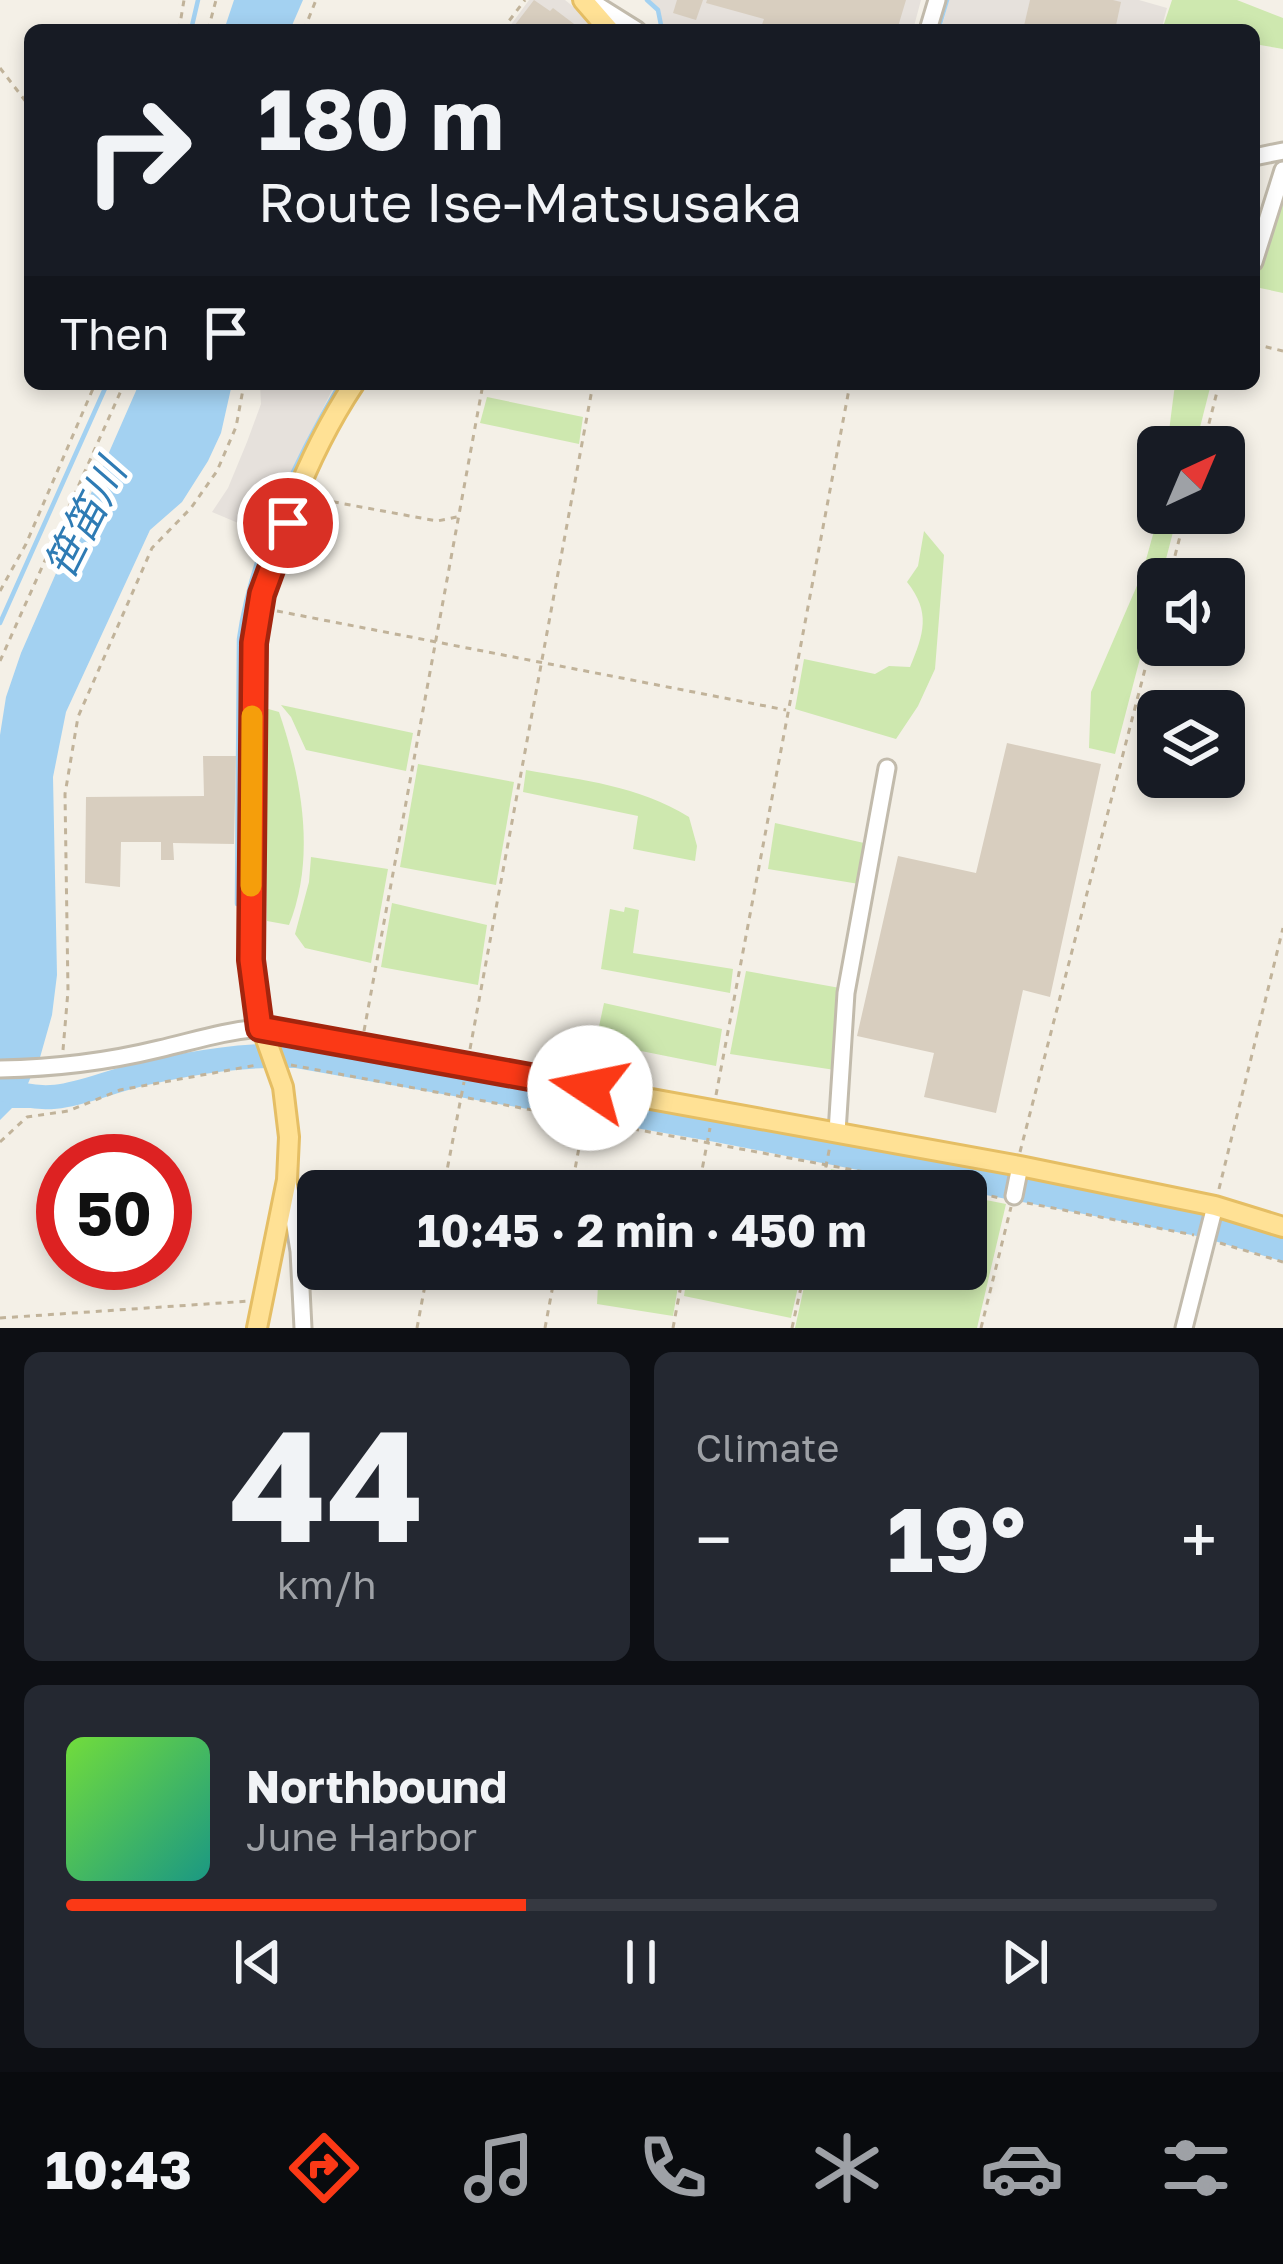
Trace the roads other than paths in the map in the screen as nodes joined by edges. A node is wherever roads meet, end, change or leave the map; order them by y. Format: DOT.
graph roads {
  1 [pos="586,0"];
  2 [pos="604,24"];
  3 [pos="627,24"];
  4 [pos="1283,170"];
  5 [pos="1260,243"];
  6 [pos="351,390"];
  7 [pos="887,768"];
  8 [pos="260,1028"];
  9 [pos="0,1069"];
  10 [pos="834,1138"];
  11 [pos="1018,1169"];
  12 [pos="287,1180"];
  13 [pos="1013,1198"];
  14 [pos="1213,1211"];
  15 [pos="1283,1227"];
  16 [pos="257,1328"];
  17 [pos="303,1328"];
  18 [pos="1184,1328"];
  1 -- 2 [label="main road"];
  1 -- 3 [label="street"];
  4 -- 5 [label="street"];
  6 -- 8 [label="main road"];
  7 -- 10 [label="street"];
  8 -- 9 [label="street"];
  8 -- 10 [label="main road"];
  8 -- 12 [label="main road"];
  10 -- 11 [label="main road"];
  11 -- 13 [label="street"];
  11 -- 14 [label="main road"];
  12 -- 16 [label="main road"];
  12 -- 17 [label="street"];
  14 -- 15 [label="main road"];
  14 -- 18 [label="street"];
}
